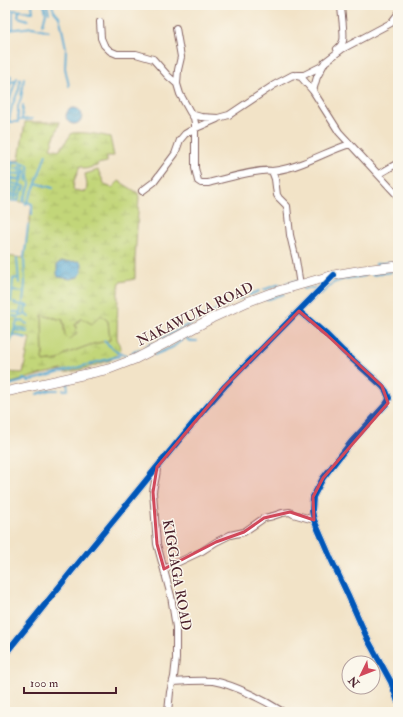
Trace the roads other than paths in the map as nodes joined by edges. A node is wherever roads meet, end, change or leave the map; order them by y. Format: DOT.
graph roads {
  1 [pos="341,5"];
  2 [pos="398,14"];
  3 [pos="100,22"];
  4 [pos="176,28"];
  5 [pos="325,62"];
  6 [pos="292,75"];
  7 [pos="177,84"];
  8 [pos="313,91"];
  9 [pos="190,112"];
  10 [pos="218,118"];
  11 [pos="194,130"];
  12 [pos="350,144"];
  13 [pos="398,163"];
  14 [pos="272,171"];
  15 [pos="379,174"];
  16 [pos="142,191"];
  17 [pos="398,196"];
  18 [pos="398,266"];
  19 [pos="334,275"];
  20 [pos="300,285"];
  21 [pos="299,311"];
  22 [pos="5,392"];
  23 [pos="157,467"];
  24 [pos="314,520"];
  25 [pos="164,568"];
  26 [pos="5,654"];
  27 [pos="173,682"];
  28 [pos="398,702"];
  29 [pos="168,712"];
  30 [pos="283,712"];
  1 -- 5 [label="street"];
  2 -- 5 [label="street"];
  3 -- 7 [label="street"];
  4 -- 7 [label="street"];
  5 -- 6 [label="street"];
  5 -- 8 [label="street"];
  6 -- 8 [label="street"];
  6 -- 10 [label="street"];
  7 -- 9 [label="street"];
  8 -- 12 [label="street"];
  9 -- 10 [label="street"];
  9 -- 11 [label="street"];
  10 -- 11 [label="street"];
  11 -- 14 [label="street"];
  11 -- 16 [label="street"];
  12 -- 14 [label="street"];
  12 -- 15 [label="street"];
  13 -- 15 [label="street"];
  14 -- 20 [label="street"];
  15 -- 17 [label="street"];
  18 -- 19 [label="main road, NAKAWUKA ROAD"];
  19 -- 20 [label="main road, NAKAWUKA ROAD"];
  19 -- 21 [label="street"];
  20 -- 22 [label="main road, NAKAWUKA ROAD"];
  21 -- 23 [label="street"];
  21 -- 24 [label="street"];
  23 -- 25 [label="street, KIGGAGA ROAD"];
  23 -- 26 [label="street"];
  24 -- 25 [label="street"];
  24 -- 28 [label="street"];
  25 -- 27 [label="street, KIGGAGA ROAD"];
  27 -- 29 [label="street, KIGGAGA ROAD"];
  27 -- 30 [label="street"];
}
